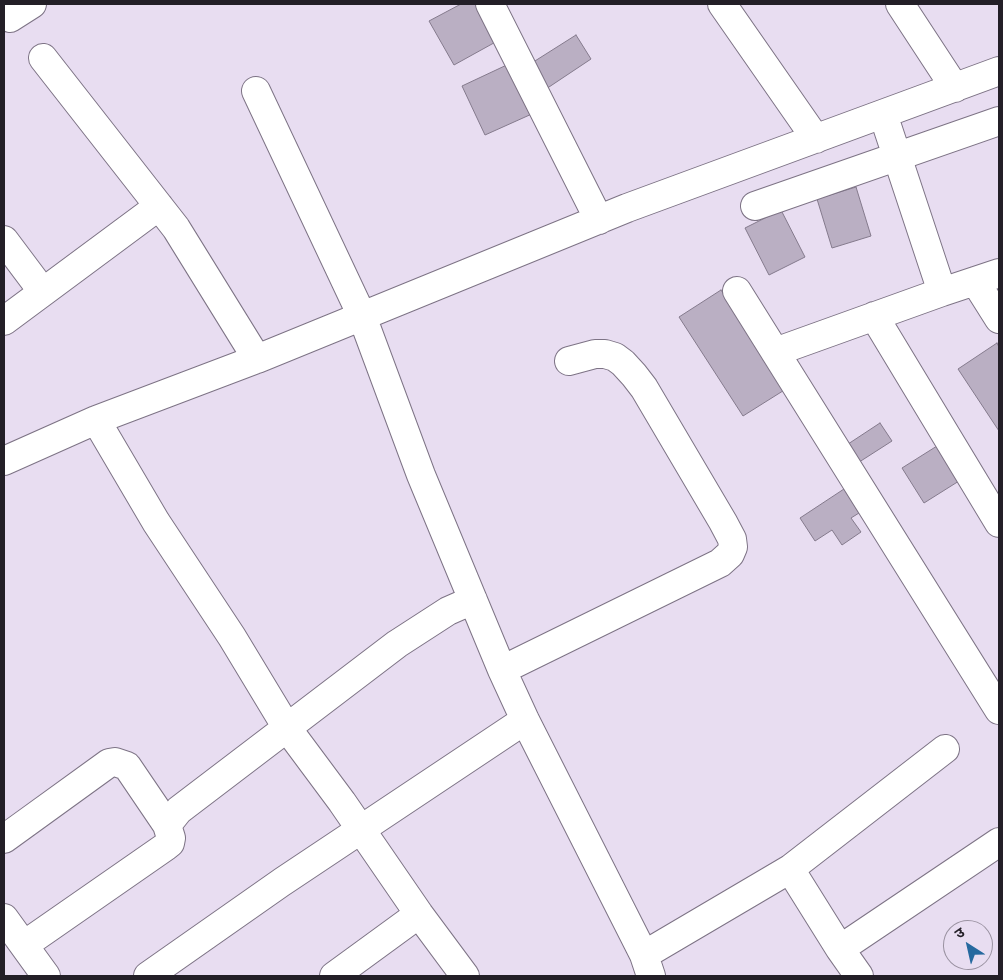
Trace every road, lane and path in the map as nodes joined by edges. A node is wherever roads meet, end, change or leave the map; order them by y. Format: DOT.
graph roads {
  1 [pos="32,4"];
  2 [pos="490,4"];
  3 [pos="722,4"];
  4 [pos="900,4"];
  5 [pos="4,10"];
  6 [pos="43,58"];
  7 [pos="999,71"];
  8 [pos="955,88"];
  9 [pos="256,91"];
  10 [pos="883,114"];
  11 [pos="999,121"];
  12 [pos="816,139"];
  13 [pos="898,156"];
  14 [pos="159,206"];
  15 [pos="755,206"];
  16 [pos="599,220"];
  17 [pos="4,240"];
  18 [pos="987,277"];
  19 [pos="736,291"];
  20 [pos="43,292"];
  21 [pos="942,292"];
  22 [pos="362,316"];
  23 [pos="874,316"];
  24 [pos="999,319"];
  25 [pos="4,322"];
  26 [pos="774,352"];
  27 [pos="257,359"];
  28 [pos="569,361"];
  29 [pos="96,420"];
  30 [pos="4,462"];
  31 [pos="999,523"];
  32 [pos="473,600"];
  33 [pos="502,670"];
  34 [pos="999,710"];
  35 [pos="525,720"];
  36 [pos="287,728"];
  37 [pos="945,749"];
  38 [pos="168,825"];
  39 [pos="360,829"];
  40 [pos="4,839"];
  41 [pos="999,842"];
  42 [pos="790,869"];
  43 [pos="419,914"];
  44 [pos="4,918"];
  45 [pos="24,945"];
  46 [pos="840,950"];
  47 [pos="648,966"];
  48 [pos="46,976"];
  49 [pos="148,976"];
  50 [pos="334,976"];
  51 [pos="465,976"];
  52 [pos="858,976"];
  1 -- 5 [label="street"];
  2 -- 16 [label="street"];
  3 -- 12 [label="street"];
  4 -- 8 [label="street"];
  6 -- 14 [label="street"];
  7 -- 8 [label="street"];
  8 -- 10 [label="street"];
  9 -- 22 [label="street"];
  10 -- 12 [label="street"];
  10 -- 13 [label="street"];
  11 -- 13 [label="street"];
  12 -- 16 [label="street"];
  13 -- 15 [label="street"];
  13 -- 21 [label="street"];
  14 -- 20 [label="street"];
  14 -- 27 [label="street"];
  16 -- 22 [label="street"];
  17 -- 20 [label="street"];
  18 -- 21 [label="street"];
  18 -- 24 [label="street"];
  19 -- 26 [label="street"];
  20 -- 25 [label="street"];
  21 -- 23 [label="street"];
  22 -- 27 [label="street"];
  22 -- 32 [label="street"];
  23 -- 26 [label="street"];
  23 -- 31 [label="street"];
  26 -- 34 [label="street"];
  27 -- 29 [label="street"];
  28 -- 33 [label="street"];
  29 -- 30 [label="street"];
  29 -- 36 [label="street"];
  32 -- 33 [label="street"];
  32 -- 36 [label="street"];
  33 -- 35 [label="street"];
  35 -- 39 [label="street"];
  35 -- 47 [label="street"];
  36 -- 38 [label="street"];
  36 -- 39 [label="street"];
  37 -- 42 [label="street"];
  38 -- 40 [label="street"];
  38 -- 45 [label="street"];
  39 -- 43 [label="street"];
  39 -- 49 [label="street"];
  41 -- 46 [label="street"];
  42 -- 46 [label="street"];
  42 -- 47 [label="street"];
  43 -- 50 [label="street"];
  43 -- 51 [label="street"];
  44 -- 45 [label="street"];
  45 -- 48 [label="street"];
  46 -- 52 [label="street"];
}
